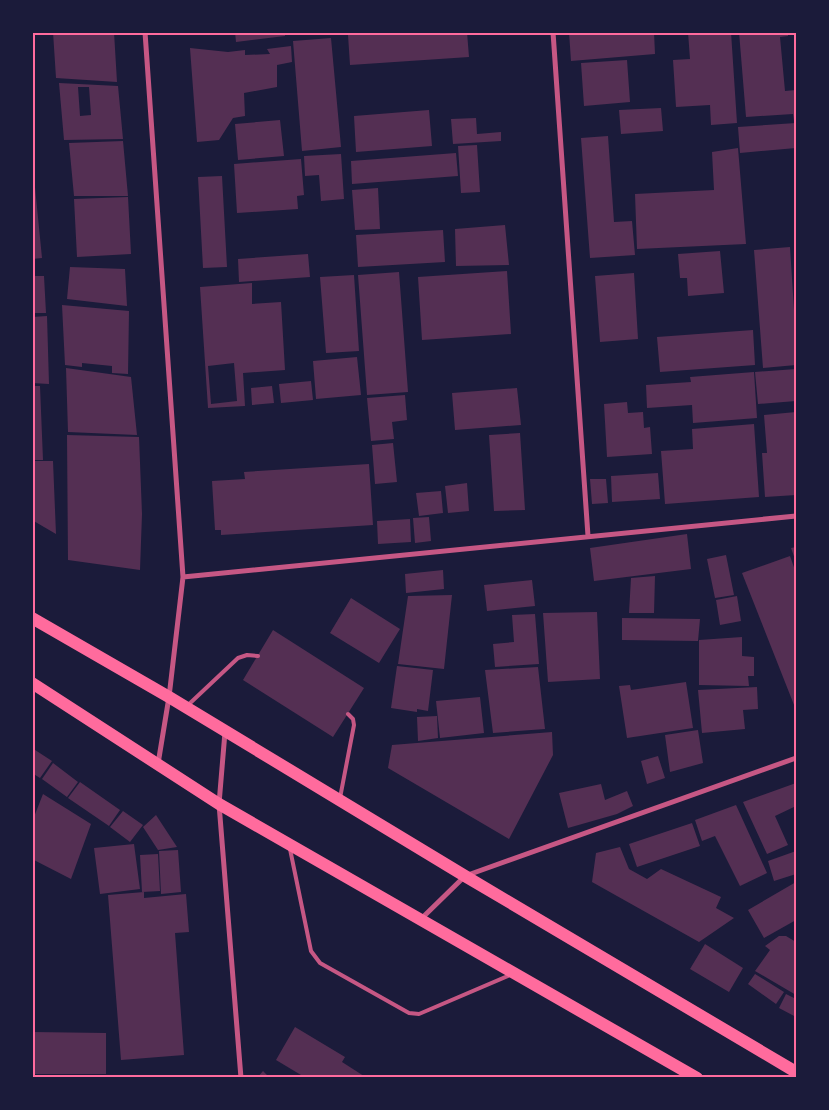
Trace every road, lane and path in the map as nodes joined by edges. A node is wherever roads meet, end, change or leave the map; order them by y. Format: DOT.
graph roads {
  1 [pos="145,32"];
  2 [pos="553,32"];
  3 [pos="796,516"];
  4 [pos="588,536"];
  5 [pos="183,577"];
  6 [pos="32,618"];
  7 [pos="258,656"];
  8 [pos="32,684"];
  9 [pos="169,697"];
  10 [pos="186,708"];
  11 [pos="348,714"];
  12 [pos="225,730"];
  13 [pos="796,758"];
  14 [pos="158,764"];
  15 [pos="340,800"];
  16 [pos="220,804"];
  17 [pos="289,843"];
  18 [pos="465,876"];
  19 [pos="420,919"];
  20 [pos="514,973"];
  21 [pos="796,1072"];
  22 [pos="241,1078"];
  23 [pos="697,1078"];
  1 -- 5 [label="street"];
  2 -- 4 [label="street"];
  3 -- 4 [label="street"];
  4 -- 5 [label="street"];
  5 -- 9 [label="street"];
  6 -- 9 [label="main road"];
  7 -- 10 [label="lane"];
  8 -- 14 [label="main road"];
  9 -- 10 [label="main road"];
  9 -- 14 [label="street"];
  10 -- 12 [label="main road"];
  11 -- 15 [label="lane"];
  12 -- 15 [label="main road"];
  12 -- 16 [label="street"];
  13 -- 18 [label="street"];
  14 -- 16 [label="main road"];
  15 -- 18 [label="main road"];
  16 -- 17 [label="main road"];
  16 -- 22 [label="street"];
  17 -- 19 [label="main road"];
  17 -- 20 [label="lane"];
  18 -- 19 [label="street"];
  18 -- 21 [label="main road"];
  19 -- 20 [label="main road"];
  20 -- 23 [label="main road"];
}
